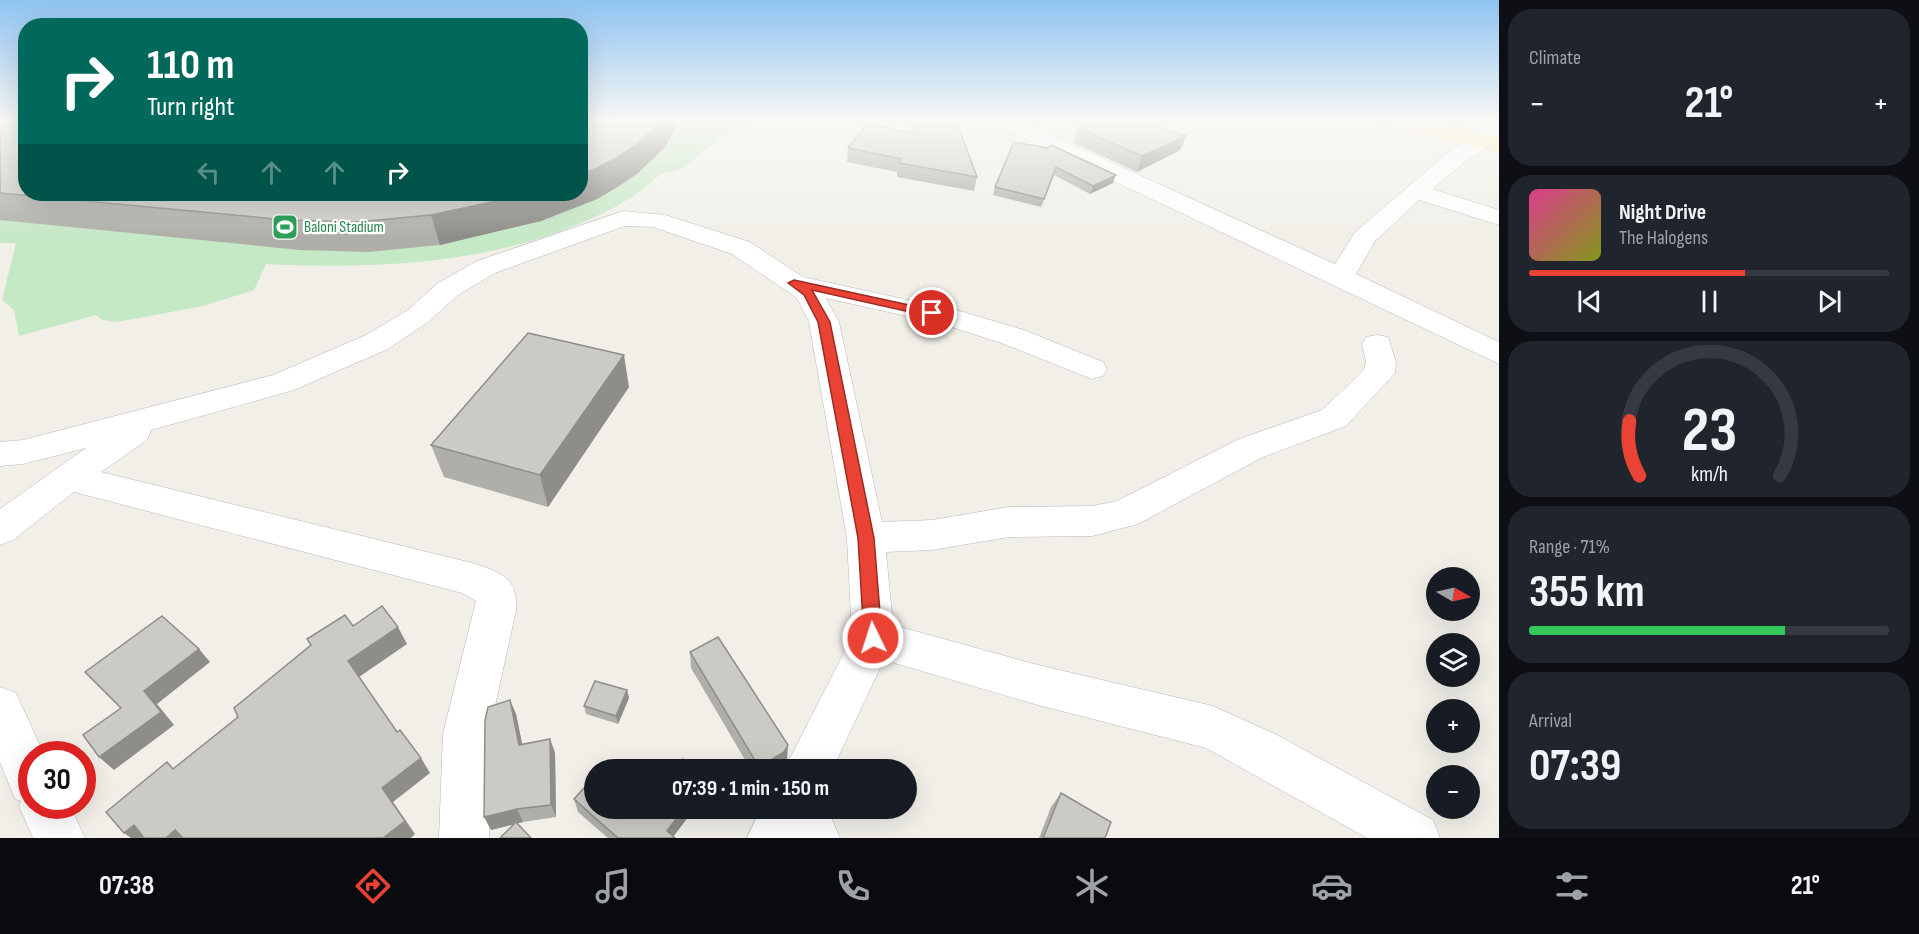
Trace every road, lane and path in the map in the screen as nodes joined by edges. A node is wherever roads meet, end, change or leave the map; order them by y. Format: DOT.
graph roads {
  1 [pos="1086,159"];
  2 [pos="1454,159"];
  3 [pos="1415,191"];
  4 [pos="1499,218"];
  5 [pos="1341,277"];
  6 [pos="794,283"];
  7 [pos="1377,344"];
  8 [pos="1494,350"];
  9 [pos="1092,369"];
  10 [pos="159,416"];
  11 [pos="0,454"];
  12 [pos="68,477"];
  13 [pos="0,530"];
  14 [pos="866,538"];
  15 [pos="873,638"];
  16 [pos="0,708"];
  17 [pos="18,750"];
  18 [pos="812,759"];
  19 [pos="50,819"];
  20 [pos="782,819"];
  21 [pos="807,819"];
  22 [pos="60,838"];
  23 [pos="464,838"];
  24 [pos="772,838"];
  25 [pos="815,838"];
  26 [pos="1415,838"];
  1 -- 5 [label="street"];
  2 -- 3 [label="street"];
  3 -- 4 [label="street"];
  3 -- 5 [label="street"];
  5 -- 8 [label="street"];
  6 -- 9 [label="street"];
  6 -- 10 [label="street"];
  6 -- 14 [label="street"];
  7 -- 14 [label="street"];
  10 -- 11 [label="street"];
  10 -- 12 [label="street"];
  12 -- 13 [label="street"];
  12 -- 23 [label="street"];
  14 -- 15 [label="street"];
  15 -- 18 [label="street"];
  15 -- 26 [label="street"];
  16 -- 17 [label="street"];
  19 -- 22 [label="street"];
  20 -- 24 [label="street"];
  21 -- 25 [label="street"];
}
